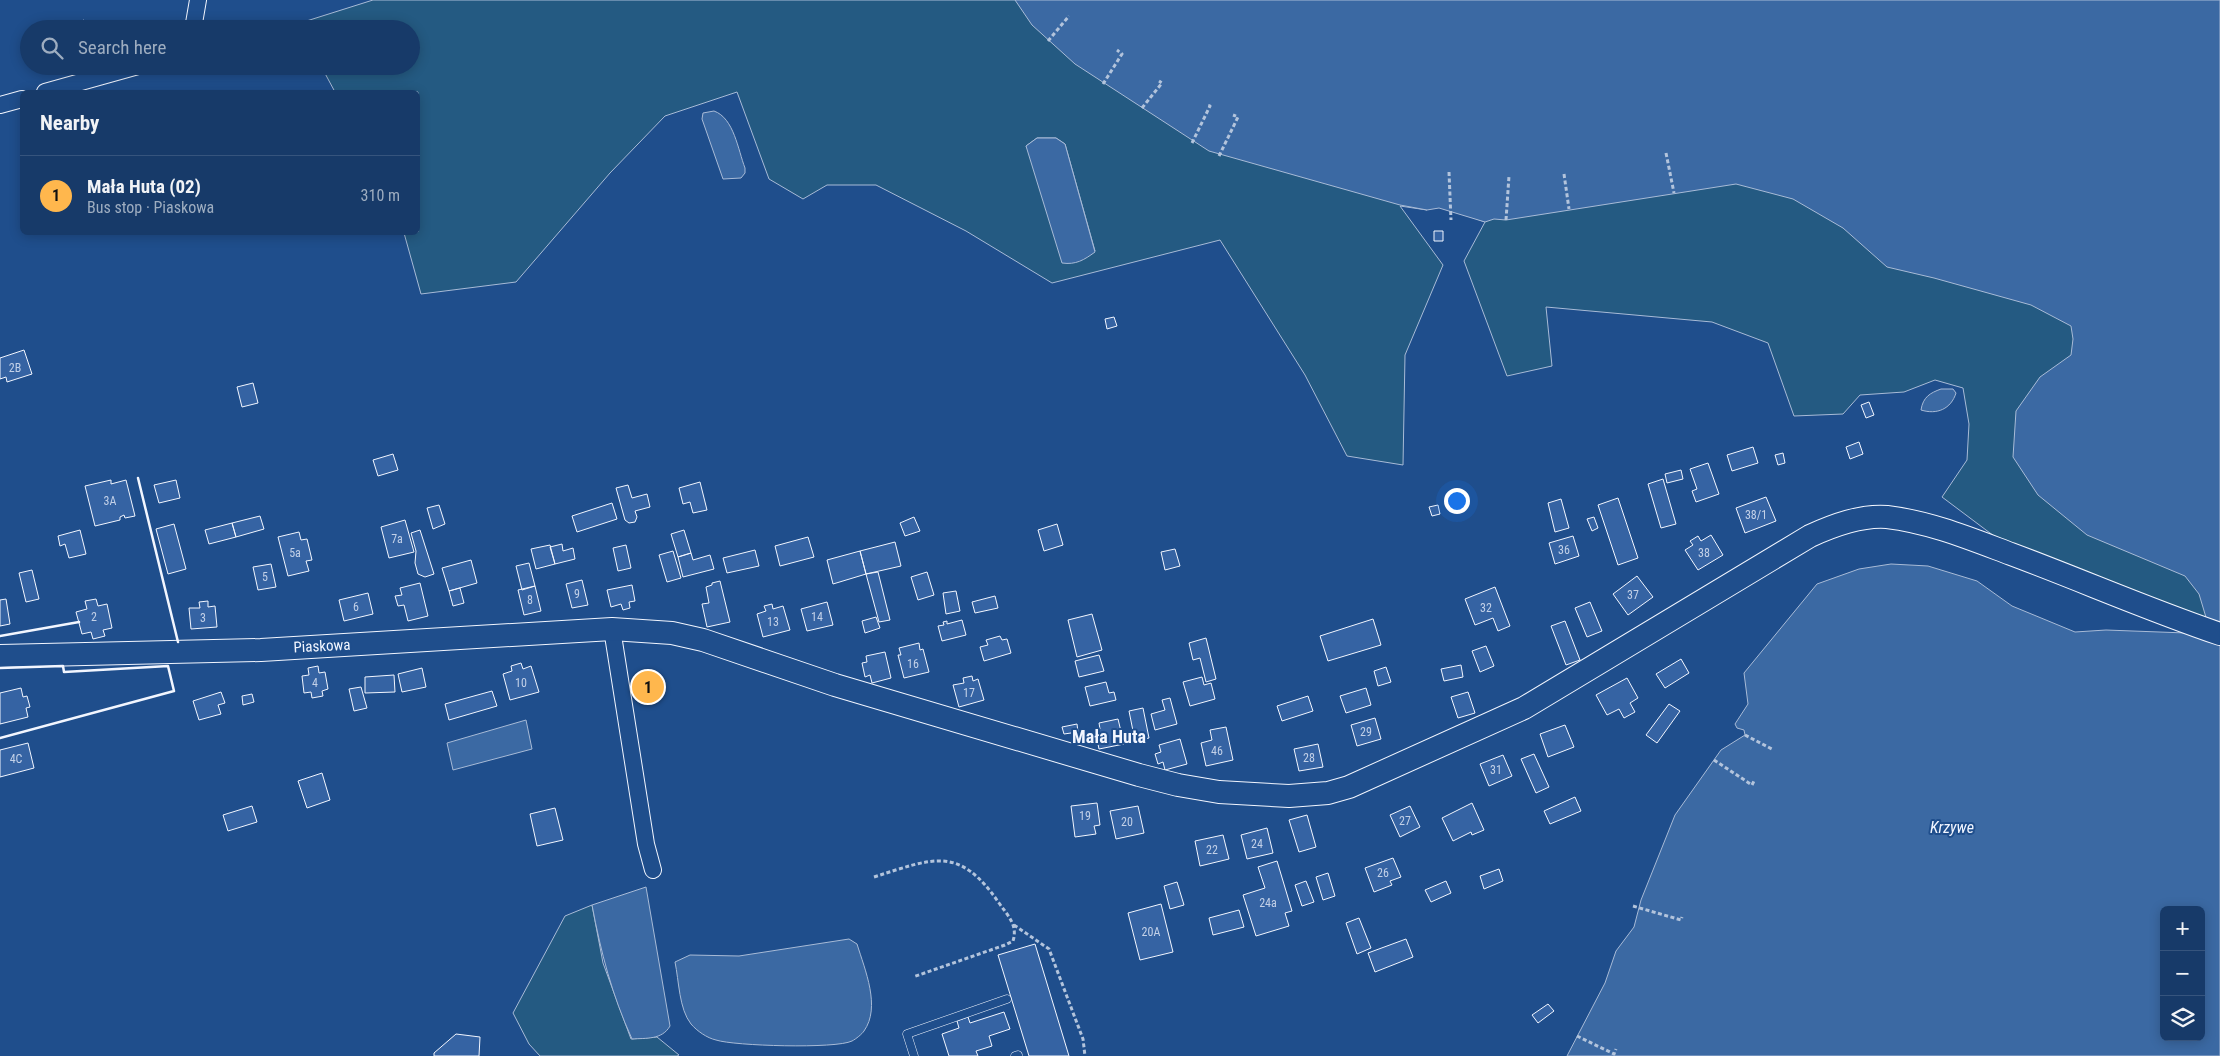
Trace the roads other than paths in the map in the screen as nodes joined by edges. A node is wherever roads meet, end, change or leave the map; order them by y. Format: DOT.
graph roads {
  1 [pos="198,0"];
  2 [pos="195,20"];
  3 [pos="106,75"];
  4 [pos="52,90"];
  5 [pos="20,100"];
  6 [pos="0,105"];
  7 [pos="612,629"];
  8 [pos="2220,634"];
  9 [pos="0,656"];
  10 [pos="653,870"];
  11 [pos="1006,999"];
  12 [pos="914,1056"];
  1 -- 2 [label="street"];
  3 -- 4 [label="street"];
  5 -- 6 [label="street"];
  7 -- 8 [label="street, Piaskowa"];
  7 -- 9 [label="street, Piaskowa"];
  7 -- 10 [label="street"];
  11 -- 12 [label="lane"];
}
